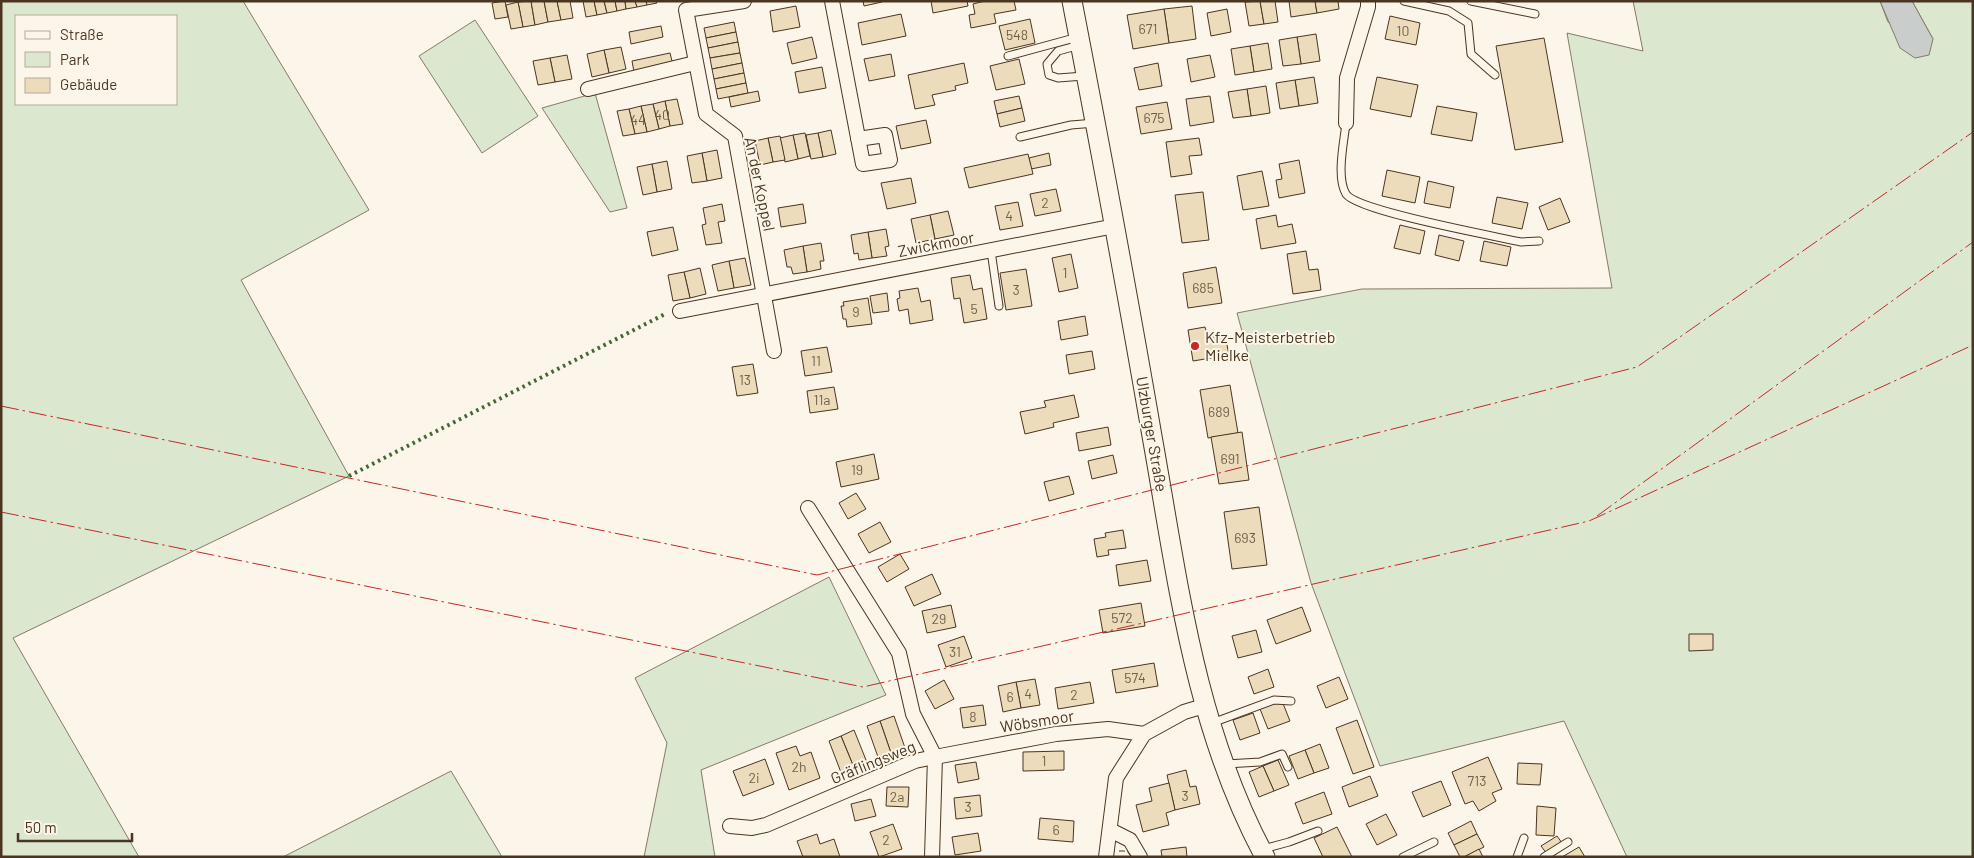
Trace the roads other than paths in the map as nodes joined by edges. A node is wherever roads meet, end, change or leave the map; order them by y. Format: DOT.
graph roads {
  1 [pos="744,1"];
  2 [pos="832,1"];
  3 [pos="1072,1"];
  4 [pos="1368,1"];
  5 [pos="1404,1"];
  6 [pos="1471,1"];
  7 [pos="717,4"];
  8 [pos="1535,14"];
  9 [pos="1079,41"];
  10 [pos="1008,56"];
  11 [pos="696,63"];
  12 [pos="1495,75"];
  13 [pos="1086,76"];
  14 [pos="588,89"];
  15 [pos="1095,123"];
  16 [pos="1346,123"];
  17 [pos="1020,137"];
  18 [pos="858,139"];
  19 [pos="1115,226"];
  20 [pos="1539,241"];
  21 [pos="991,251"];
  22 [pos="764,295"];
  23 [pos="999,306"];
  24 [pos="680,311"];
  25 [pos="774,351"];
  26 [pos="808,508"];
  27 [pos="1291,700"];
  28 [pos="1207,715"];
  29 [pos="1144,734"];
  30 [pos="935,757"];
  31 [pos="1223,764"];
  32 [pos="1288,767"];
  33 [pos="730,826"];
  34 [pos="1110,830"];
  35 [pos="1318,830"];
  36 [pos="1524,838"];
  37 [pos="1434,842"];
  38 [pos="1568,842"];
  39 [pos="1262,853"];
  40 [pos="932,857"];
  41 [pos="1106,857"];
  42 [pos="1140,857"];
  43 [pos="1404,857"];
  44 [pos="1517,857"];
  45 [pos="1544,857"];
  1 -- 7 [label="street, An der Koppel"];
  2 -- 18 [label="street"];
  3 -- 9 [label="main road, Ulzburger Straße"];
  4 -- 16 [label="street"];
  5 -- 12 [label="lane"];
  6 -- 8 [label="lane"];
  7 -- 11 [label="street, An der Koppel"];
  9 -- 10 [label="lane"];
  9 -- 13 [label="main road, Ulzburger Straße"];
  9 -- 13 [label="lane"];
  11 -- 14 [label="street"];
  11 -- 22 [label="street, An der Koppel"];
  13 -- 15 [label="main road, Ulzburger Straße"];
  15 -- 17 [label="lane"];
  15 -- 19 [label="main road, Ulzburger Straße"];
  16 -- 20 [label="lane"];
  19 -- 21 [label="street, Zwickmoor"];
  19 -- 28 [label="main road, Ulzburger Straße"];
  21 -- 22 [label="street, Zwickmoor"];
  21 -- 23 [label="lane"];
  22 -- 24 [label="street, Zwickmoor"];
  22 -- 25 [label="street"];
  26 -- 30 [label="street"];
  27 -- 28 [label="lane"];
  28 -- 29 [label="street"];
  28 -- 31 [label="main road, Ulzburger Straße"];
  29 -- 30 [label="street, Wöbsmoor"];
  29 -- 34 [label="street"];
  30 -- 33 [label="street, Gräflingsweg"];
  30 -- 40 [label="street, Gräflingsweg"];
  31 -- 32 [label="lane"];
  31 -- 39 [label="main road, Ulzburger Straße"];
  34 -- 41 [label="street"];
  34 -- 42 [label="street"];
  35 -- 39 [label="lane"];
  36 -- 44 [label="lane"];
  37 -- 43 [label="lane"];
  38 -- 45 [label="lane"];
}
